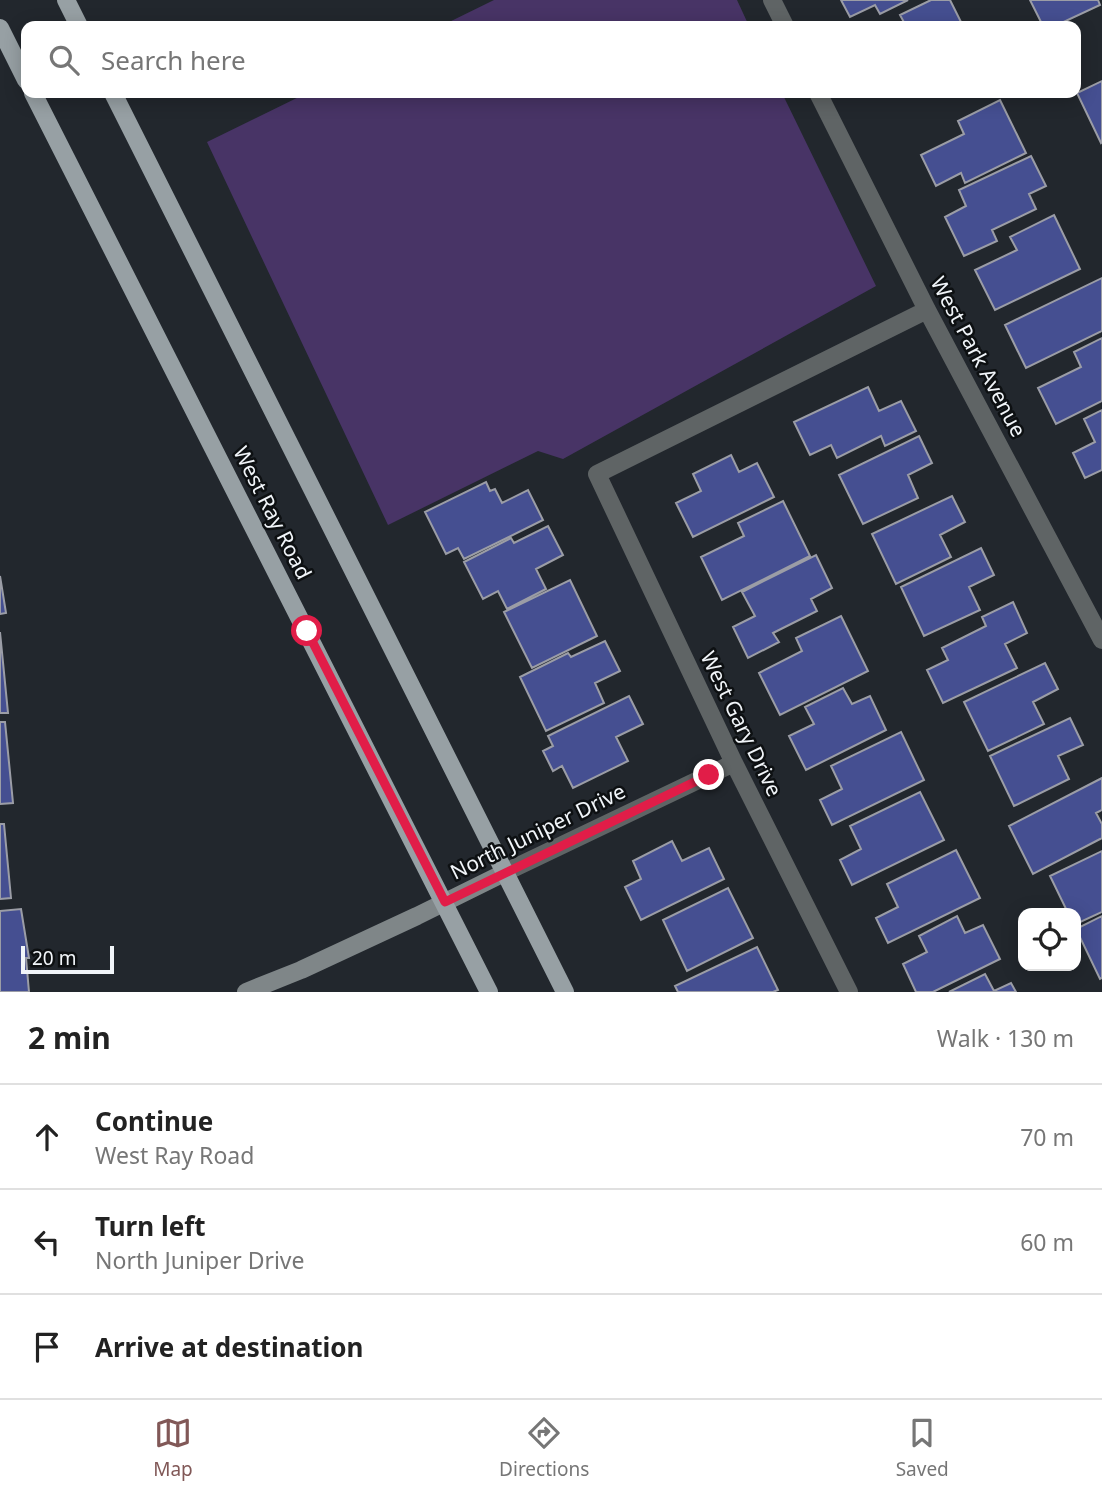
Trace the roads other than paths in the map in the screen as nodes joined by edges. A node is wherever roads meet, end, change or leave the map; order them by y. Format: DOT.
graph roads {
  1 [pos="66,0"];
  2 [pos="772,0"];
  3 [pos="76,21"];
  4 [pos="782,21"];
  5 [pos="0,28"];
  6 [pos="21,69"];
  7 [pos="36,98"];
  8 [pos="116,98"];
  9 [pos="821,98"];
  10 [pos="927,310"];
  11 [pos="1102,640"];
  12 [pos="733,763"];
  13 [pos="506,872"];
  14 [pos="445,902"];
  15 [pos="246,992"];
  16 [pos="489,992"];
  17 [pos="565,992"];
  18 [pos="849,992"];
  1 -- 3 [label="main road"];
  2 -- 4 [label="street"];
  5 -- 6 [label="main road"];
  7 -- 14 [label="main road, West Ray Road"];
  8 -- 13 [label="main road"];
  9 -- 10 [label="street, West Park Avenue"];
  10 -- 11 [label="street, West Park Avenue"];
  10 -- 12 [label="street, West Gary Drive"];
  12 -- 13 [label="street, North Juniper Drive"];
  12 -- 18 [label="street, West Gary Drive"];
  13 -- 14 [label="street, North Juniper Drive"];
  13 -- 17 [label="main road"];
  14 -- 15 [label="street, North Juniper Drive"];
  14 -- 16 [label="main road, West Ray Road"];
}
